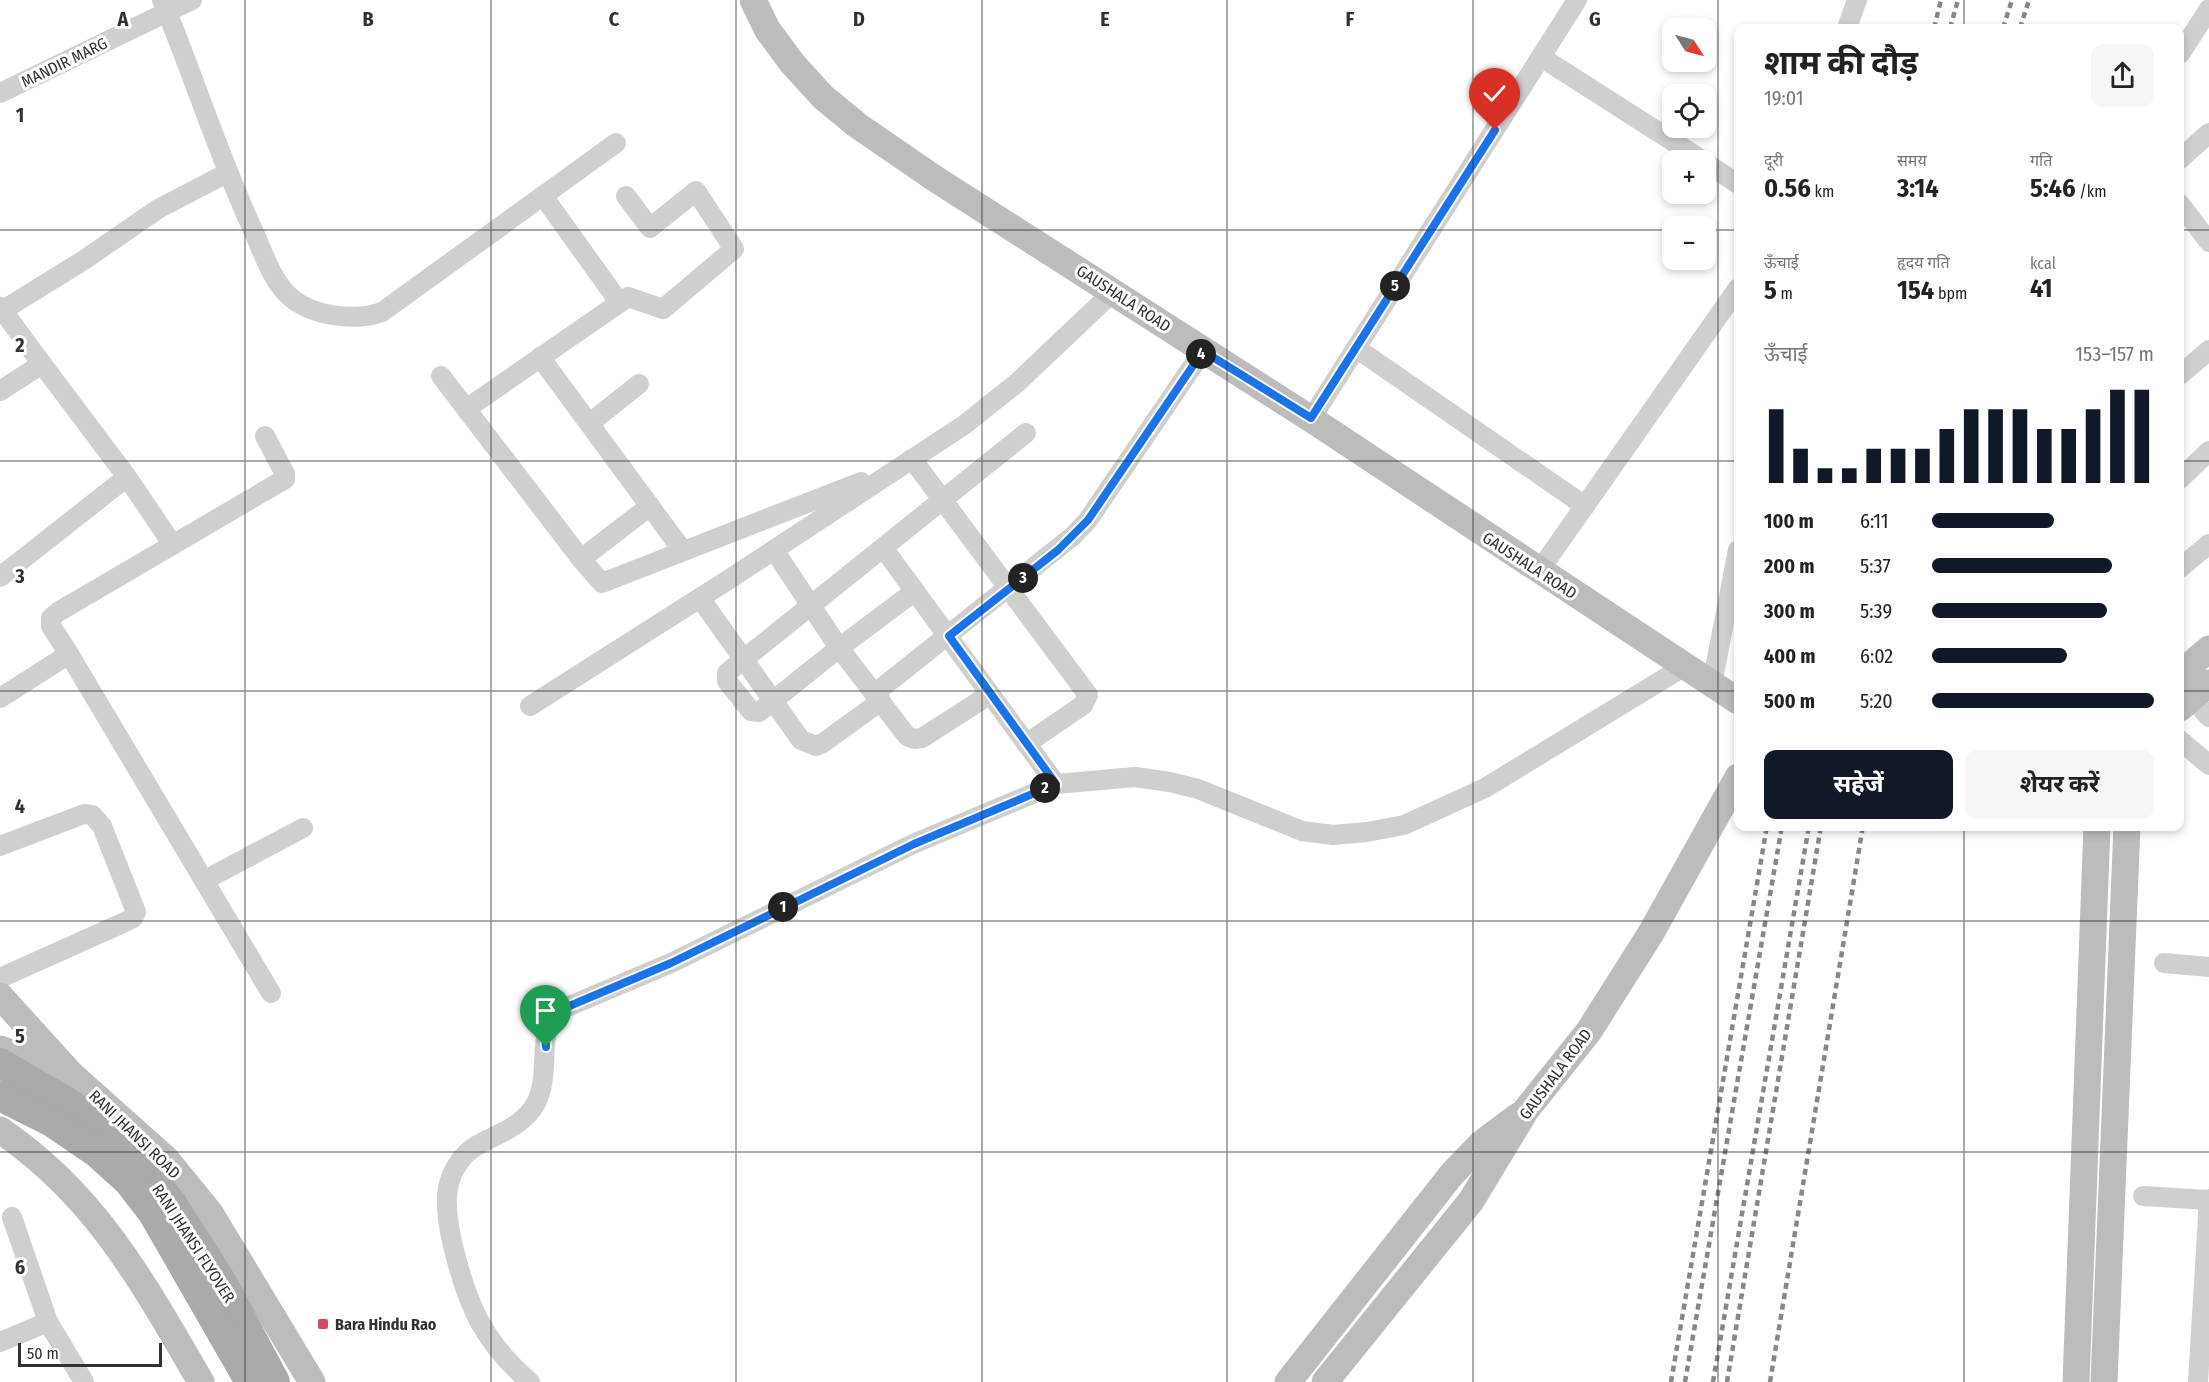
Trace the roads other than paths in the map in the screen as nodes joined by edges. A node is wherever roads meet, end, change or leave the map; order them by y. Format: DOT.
graph roads {
  1 [pos="192,0"];
  2 [pos="753,0"];
  3 [pos="1577,0"];
  4 [pos="1857,0"];
  5 [pos="165,6"];
  6 [pos="2209,9"];
  7 [pos="1848,24"];
  8 [pos="2184,48"];
  9 [pos="1541,57"];
  10 [pos="0,93"];
  11 [pos="2209,133"];
  12 [pos="616,143"];
  13 [pos="1685,150"];
  14 [pos="2184,155"];
  15 [pos="1716,170"];
  16 [pos="227,173"];
  17 [pos="1734,181"];
  18 [pos="543,196"];
  19 [pos="626,196"];
  20 [pos="2184,209"];
  21 [pos="2207,236"];
  22 [pos="1114,291"];
  23 [pos="1734,294"];
  24 [pos="619,303"];
  25 [pos="1,310"];
  26 [pos="1356,348"];
  27 [pos="2209,350"];
  28 [pos="1203,351"];
  29 [pos="540,357"];
  30 [pos="42,364"];
  31 [pos="2184,372"];
  32 [pos="441,376"];
  33 [pos="639,384"];
  34 [pos="0,391"];
  35 [pos="466,409"];
  36 [pos="1311,418"];
  37 [pos="590,423"];
  38 [pos="1026,433"];
  39 [pos="265,436"];
  40 [pos="2209,452"];
  41 [pos="912,459"];
  42 [pos="894,470"];
  43 [pos="2184,475"];
  44 [pos="126,477"];
  45 [pos="944,500"];
  46 [pos="650,506"];
  47 [pos="1585,506"];
  48 [pos="2209,544"];
  49 [pos="173,545"];
  50 [pos="884,549"];
  51 [pos="683,550"];
  52 [pos="774,550"];
  53 [pos="581,559"];
  54 [pos="2184,565"];
  55 [pos="1539,571"];
  56 [pos="1734,571"];
  57 [pos="0,577"];
  58 [pos="1010,588"];
  59 [pos="915,591"];
  60 [pos="700,598"];
  61 [pos="810,605"];
  62 [pos="949,636"];
  63 [pos="838,648"];
  64 [pos="2209,649"];
  65 [pos="69,654"];
  66 [pos="743,658"];
  67 [pos="1685,666"];
  68 [pos="2184,671"];
  69 [pos="1712,684"];
  70 [pos="989,695"];
  71 [pos="878,697"];
  72 [pos="0,698"];
  73 [pos="1734,698"];
  74 [pos="773,703"];
  75 [pos="530,706"];
  76 [pos="2184,743"];
  77 [pos="1026,744"];
  78 [pos="2209,765"];
  79 [pos="1056,784"];
  80 [pos="1734,784"];
  81 [pos="303,828"];
  82 [pos="2097,831"];
  83 [pos="2127,831"];
  84 [pos="0,846"];
  85 [pos="205,880"];
  86 [pos="2164,963"];
  87 [pos="2209,967"];
  88 [pos="0,978"];
  89 [pos="271,993"];
  90 [pos="0,996"];
  91 [pos="0,1049"];
  92 [pos="0,1063"];
  93 [pos="72,1075"];
  94 [pos="0,1096"];
  95 [pos="1526,1110"];
  96 [pos="0,1130"];
  97 [pos="2143,1196"];
  98 [pos="2209,1199"];
  99 [pos="162,1207"];
  100 [pos="12,1218"];
  101 [pos="48,1322"];
  102 [pos="0,1342"];
  103 [pos="84,1382"];
  104 [pos="201,1382"];
  105 [pos="250,1382"];
  106 [pos="275,1382"];
  107 [pos="312,1382"];
  108 [pos="530,1382"];
  109 [pos="1288,1382"];
  110 [pos="1325,1382"];
  111 [pos="2076,1382"];
  112 [pos="2104,1382"];
  113 [pos="2198,1382"];
  1 -- 5 [label="street, MANDIR MARG"];
  2 -- 22 [label="street, GAUSHALA ROAD"];
  3 -- 9 [label="street"];
  4 -- 7 [label="street"];
  5 -- 10 [label="street, MANDIR MARG"];
  5 -- 16 [label="street"];
  6 -- 8 [label="street"];
  9 -- 13 [label="street"];
  9 -- 26 [label="street"];
  11 -- 14 [label="street"];
  12 -- 18 [label="street"];
  15 -- 17 [label="street"];
  16 -- 18 [label="street"];
  16 -- 25 [label="street"];
  18 -- 24 [label="street"];
  19 -- 24 [label="street"];
  20 -- 21 [label="street"];
  22 -- 28 [label="street, GAUSHALA ROAD"];
  22 -- 41 [label="street"];
  23 -- 47 [label="street"];
  24 -- 29 [label="street"];
  25 -- 30 [label="street"];
  26 -- 36 [label="street"];
  26 -- 47 [label="street"];
  27 -- 31 [label="street"];
  28 -- 36 [label="street, GAUSHALA ROAD"];
  28 -- 58 [label="street"];
  29 -- 35 [label="street"];
  29 -- 37 [label="street"];
  30 -- 34 [label="street"];
  30 -- 44 [label="street"];
  32 -- 35 [label="street"];
  33 -- 37 [label="street"];
  35 -- 53 [label="street"];
  36 -- 55 [label="street, GAUSHALA ROAD"];
  37 -- 46 [label="street"];
  38 -- 45 [label="street"];
  39 -- 49 [label="street"];
  40 -- 43 [label="street"];
  41 -- 42 [label="street"];
  41 -- 45 [label="street"];
  42 -- 51 [label="street"];
  42 -- 52 [label="street"];
  44 -- 49 [label="street"];
  44 -- 57 [label="street"];
  45 -- 50 [label="street"];
  45 -- 58 [label="street"];
  46 -- 51 [label="street"];
  46 -- 53 [label="street"];
  47 -- 55 [label="street"];
  48 -- 54 [label="street"];
  49 -- 65 [label="street"];
  50 -- 59 [label="street"];
  50 -- 61 [label="street"];
  51 -- 53 [label="street"];
  52 -- 60 [label="street"];
  52 -- 61 [label="street"];
  55 -- 67 [label="street, GAUSHALA ROAD"];
  56 -- 69 [label="street"];
  58 -- 62 [label="street"];
  58 -- 77 [label="street"];
  59 -- 62 [label="street"];
  59 -- 63 [label="street"];
  60 -- 66 [label="street"];
  60 -- 75 [label="street"];
  61 -- 63 [label="street"];
  61 -- 66 [label="street"];
  62 -- 70 [label="street"];
  62 -- 71 [label="street"];
  63 -- 71 [label="street"];
  63 -- 74 [label="street"];
  64 -- 68 [label="street"];
  65 -- 72 [label="street"];
  65 -- 85 [label="street"];
  66 -- 74 [label="street"];
  66 -- 74 [label="street"];
  67 -- 69 [label="street, GAUSHALA ROAD"];
  67 -- 79 [label="street"];
  69 -- 73 [label="street, GAUSHALA ROAD"];
  70 -- 71 [label="street"];
  70 -- 77 [label="street"];
  71 -- 74 [label="street"];
  76 -- 78 [label="street"];
  77 -- 79 [label="street"];
  79 -- 108 [label="street"];
  80 -- 95 [label="street, GAUSHALA ROAD"];
  81 -- 85 [label="street"];
  82 -- 111 [label="street"];
  83 -- 112 [label="street"];
  84 -- 88 [label="street"];
  85 -- 89 [label="street"];
  86 -- 87 [label="street"];
  90 -- 93 [label="street"];
  91 -- 93 [label="street, RANI JHANSI ROAD"];
  92 -- 99 [label="main road, RANI JHANSI FLYOVER"];
  93 -- 107 [label="street, RANI JHANSI ROAD"];
  94 -- 99 [label="main road, RANI JHANSI FLYOVER"];
  95 -- 109 [label="street"];
  95 -- 110 [label="street, GAUSHALA ROAD"];
  96 -- 104 [label="street"];
  97 -- 98 [label="street"];
  98 -- 113 [label="street"];
  99 -- 105 [label="main road, RANI JHANSI FLYOVER"];
  99 -- 106 [label="main road, RANI JHANSI FLYOVER"];
  100 -- 101 [label="street"];
  101 -- 102 [label="street"];
  101 -- 103 [label="street"];
}
